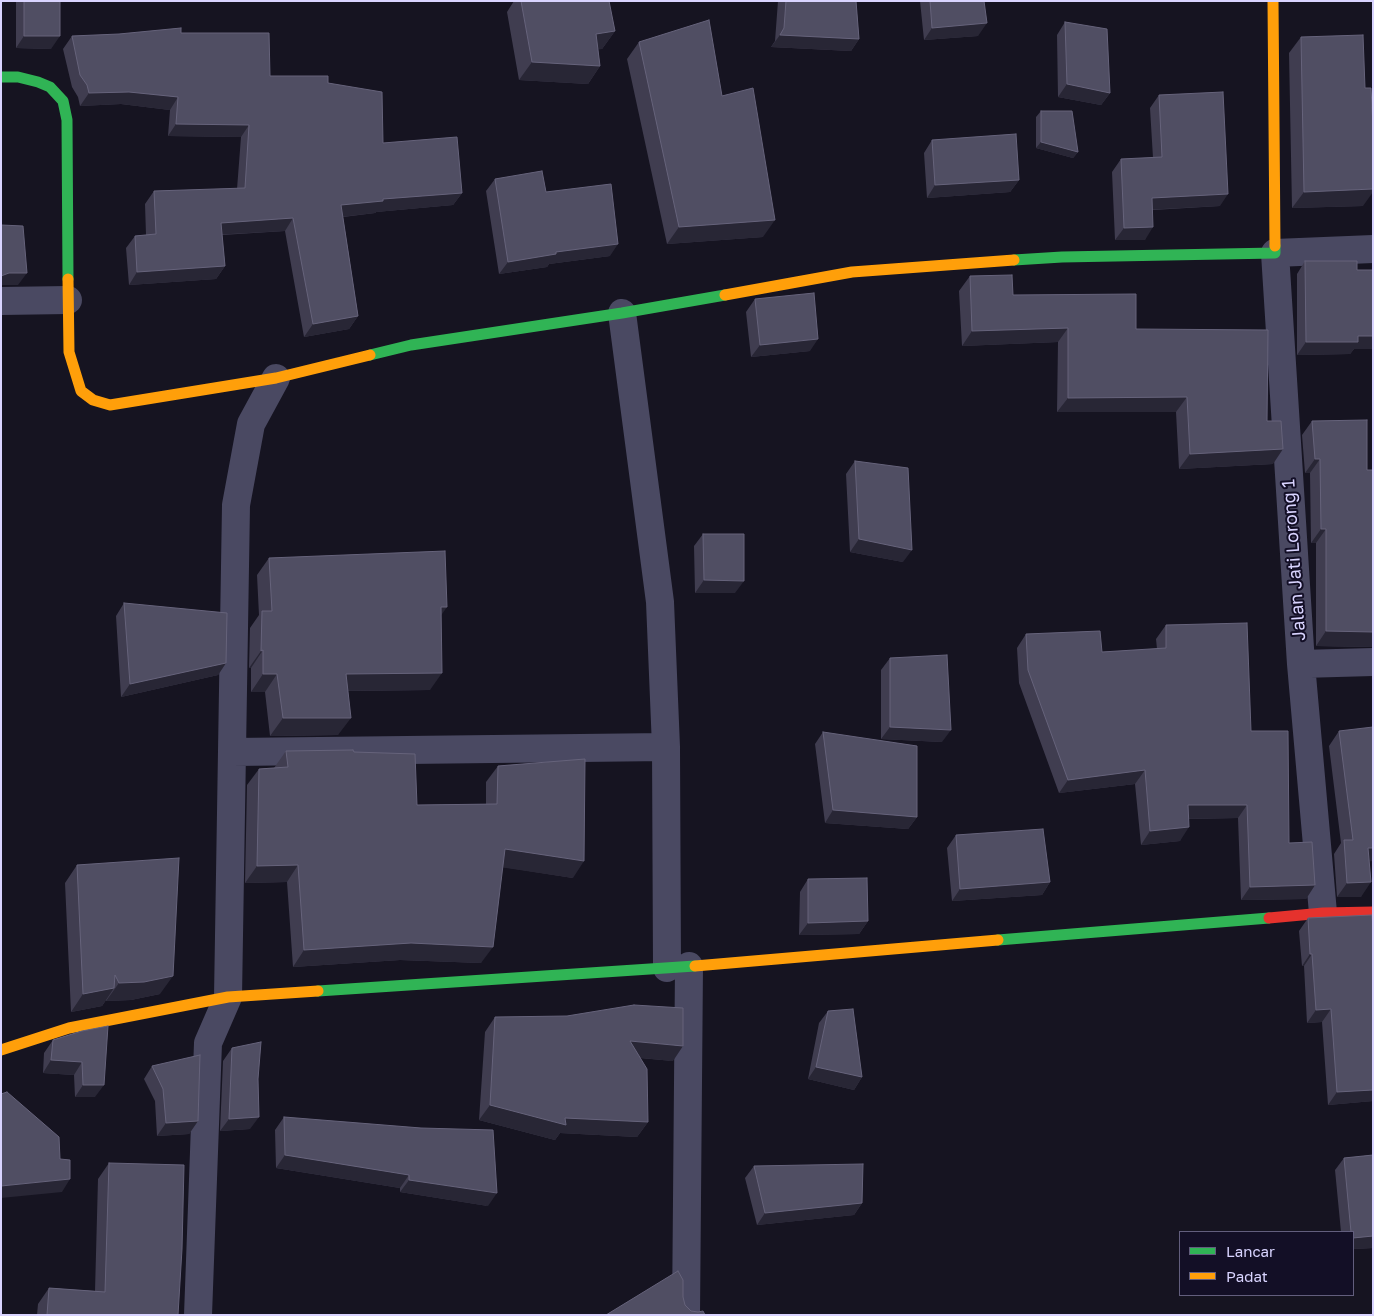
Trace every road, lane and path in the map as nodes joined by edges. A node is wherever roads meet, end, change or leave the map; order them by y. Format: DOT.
graph roads {
  1 [pos="1273,1"];
  2 [pos="1,77"];
  3 [pos="1373,249"];
  4 [pos="1275,253"];
  5 [pos="68,300"];
  6 [pos="1,301"];
  7 [pos="622,313"];
  8 [pos="276,378"];
  9 [pos="1373,662"];
  10 [pos="1301,664"];
  11 [pos="666,747"];
  12 [pos="232,752"];
  13 [pos="1373,912"];
  14 [pos="1323,913"];
  15 [pos="678,967"];
  16 [pos="228,997"];
  17 [pos="1,1050"];
  18 [pos="198,1315"];
  19 [pos="686,1315"];
  1 -- 4 [label="street"];
  2 -- 5 [label="street"];
  3 -- 4 [label="street"];
  4 -- 7 [label="street"];
  4 -- 10 [label="street, Jalan Jati Lorong 1"];
  5 -- 6 [label="street"];
  5 -- 8 [label="street"];
  7 -- 8 [label="street"];
  7 -- 11 [label="street"];
  8 -- 12 [label="street"];
  9 -- 10 [label="street"];
  10 -- 14 [label="street, Jalan Jati Lorong 1"];
  11 -- 12 [label="street"];
  11 -- 15 [label="street"];
  12 -- 16 [label="street"];
  13 -- 14 [label="street"];
  14 -- 15 [label="street"];
  15 -- 16 [label="street"];
  15 -- 19 [label="street"];
  16 -- 17 [label="street"];
  16 -- 18 [label="street"];
}
